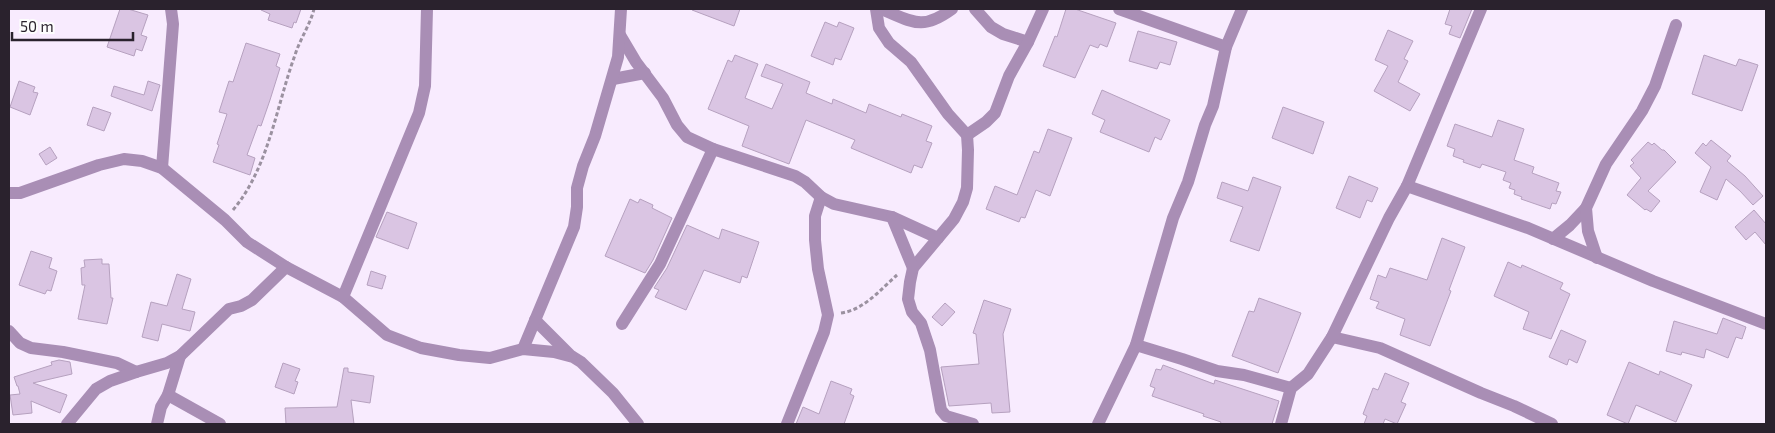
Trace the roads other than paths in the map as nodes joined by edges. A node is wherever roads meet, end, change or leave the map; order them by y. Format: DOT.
graph roads {
  1 [pos="171,9"];
  2 [pos="427,9"];
  3 [pos="621,9"];
  4 [pos="876,9"];
  5 [pos="881,9"];
  6 [pos="952,9"];
  7 [pos="975,9"];
  8 [pos="1043,9"];
  9 [pos="1119,9"];
  10 [pos="1242,9"];
  11 [pos="1481,9"];
  12 [pos="1676,25"];
  13 [pos="620,34"];
  14 [pos="1028,42"];
  15 [pos="1226,47"];
  16 [pos="645,73"];
  17 [pos="613,79"];
  18 [pos="967,135"];
  19 [pos="713,149"];
  20 [pos="162,168"];
  21 [pos="1407,186"];
  22 [pos="9,193"];
  23 [pos="821,198"];
  24 [pos="1586,208"];
  25 [pos="892,217"];
  26 [pos="938,238"];
  27 [pos="1553,239"];
  28 [pos="1597,258"];
  29 [pos="286,267"];
  30 [pos="914,268"];
  31 [pos="343,297"];
  32 [pos="535,320"];
  33 [pos="622,324"];
  34 [pos="1766,324"];
  35 [pos="9,331"];
  36 [pos="1332,337"];
  37 [pos="1136,345"];
  38 [pos="523,349"];
  39 [pos="180,356"];
  40 [pos="573,357"];
  41 [pos="136,372"];
  42 [pos="1292,388"];
  43 [pos="168,395"];
  44 [pos="67,424"];
  45 [pos="157,424"];
  46 [pos="220,424"];
  47 [pos="638,424"];
  48 [pos="787,424"];
  49 [pos="973,424"];
  50 [pos="1098,424"];
  51 [pos="1281,424"];
  52 [pos="1552,424"];
  1 -- 20 [label="street"];
  2 -- 31 [label="street"];
  3 -- 13 [label="street"];
  4 -- 18 [label="street"];
  5 -- 6 [label="street"];
  7 -- 14 [label="street"];
  8 -- 14 [label="street"];
  9 -- 15 [label="street"];
  10 -- 15 [label="street"];
  11 -- 21 [label="street"];
  12 -- 24 [label="street"];
  13 -- 16 [label="street"];
  13 -- 17 [label="street"];
  14 -- 18 [label="street"];
  15 -- 37 [label="street"];
  16 -- 17 [label="street"];
  16 -- 19 [label="street"];
  17 -- 32 [label="street"];
  18 -- 26 [label="street"];
  19 -- 23 [label="street"];
  19 -- 33 [label="street"];
  20 -- 22 [label="street"];
  20 -- 29 [label="street"];
  21 -- 27 [label="street"];
  21 -- 36 [label="street"];
  23 -- 25 [label="street"];
  23 -- 48 [label="street"];
  24 -- 27 [label="street"];
  24 -- 28 [label="street"];
  25 -- 26 [label="street"];
  25 -- 30 [label="street"];
  26 -- 30 [label="street"];
  27 -- 28 [label="street"];
  28 -- 34 [label="street"];
  29 -- 31 [label="street"];
  29 -- 39 [label="street"];
  30 -- 49 [label="street"];
  31 -- 38 [label="street"];
  32 -- 38 [label="street"];
  32 -- 40 [label="street"];
  35 -- 41 [label="street"];
  36 -- 42 [label="street"];
  36 -- 52 [label="street"];
  37 -- 42 [label="street"];
  37 -- 50 [label="street"];
  38 -- 40 [label="street"];
  39 -- 41 [label="street"];
  39 -- 43 [label="street"];
  40 -- 47 [label="street"];
  41 -- 44 [label="street"];
  42 -- 51 [label="street"];
  43 -- 45 [label="street"];
  43 -- 46 [label="street"];
}
